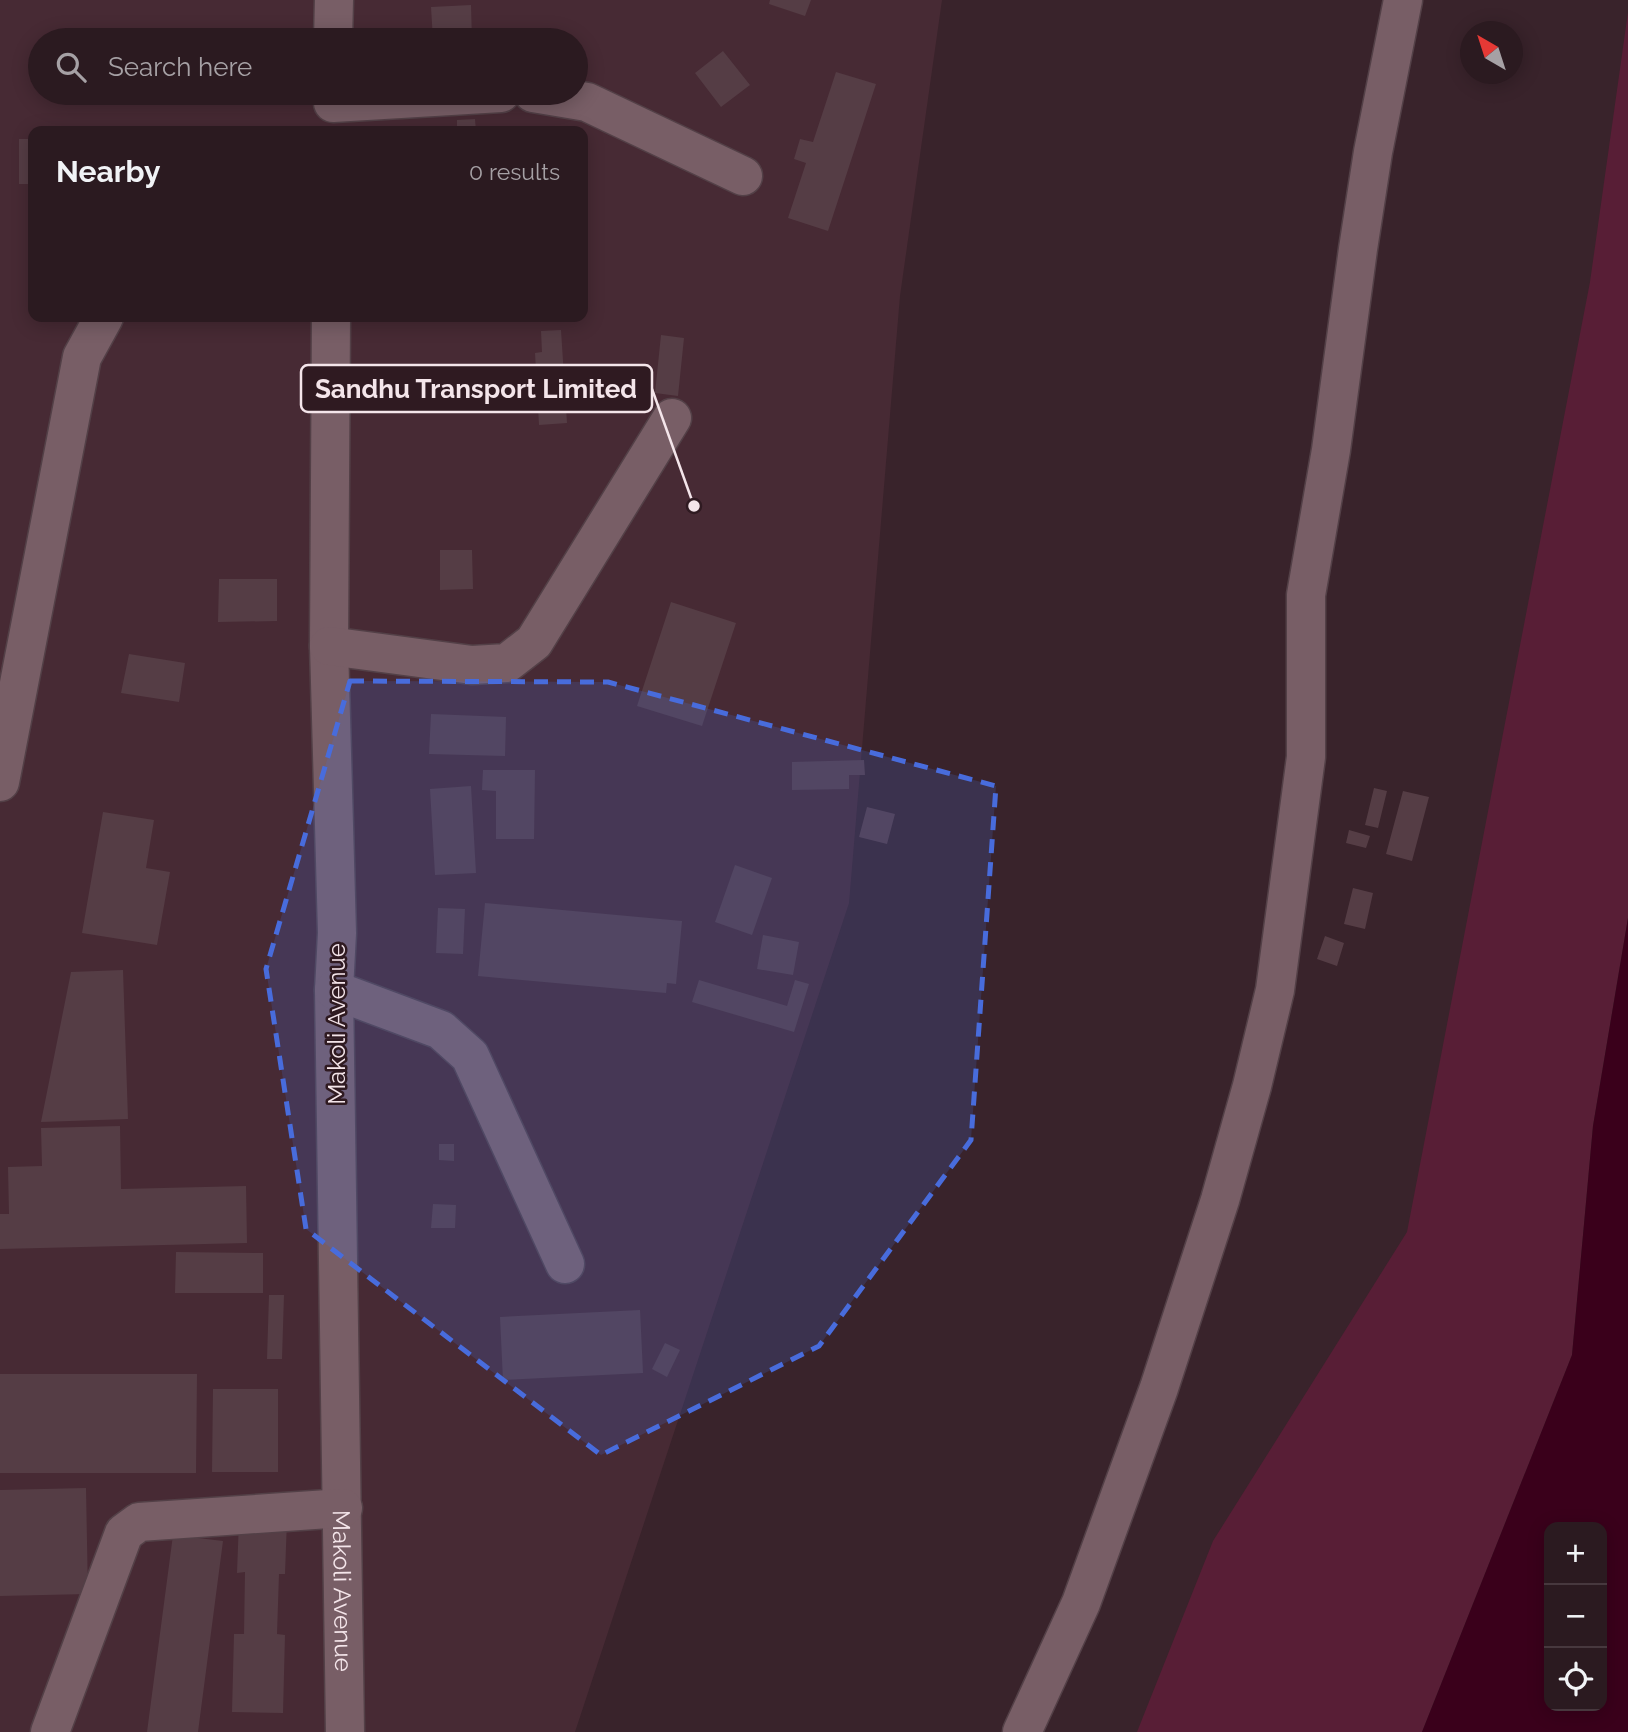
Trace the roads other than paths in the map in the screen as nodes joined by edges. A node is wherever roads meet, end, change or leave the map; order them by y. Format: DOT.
graph roads {
  1 [pos="334,0"];
  2 [pos="1404,0"];
  3 [pos="333,28"];
  4 [pos="588,102"];
  5 [pos="374,105"];
  6 [pos="332,109"];
  7 [pos="743,176"];
  8 [pos="101,322"];
  9 [pos="331,322"];
  10 [pos="672,418"];
  11 [pos="329,646"];
  12 [pos="0,782"];
  13 [pos="334,990"];
  14 [pos="565,1264"];
  15 [pos="343,1508"];
  16 [pos="50,1732"];
  17 [pos="345,1732"];
  18 [pos="1022,1732"];
  1 -- 3 [label="street"];
  2 -- 18 [label="street"];
  4 -- 7 [label="street"];
  5 -- 6 [label="street"];
  8 -- 12 [label="street"];
  9 -- 11 [label="street, Makoli Avenue"];
  10 -- 11 [label="street"];
  11 -- 13 [label="street, Makoli Avenue"];
  13 -- 14 [label="street"];
  13 -- 15 [label="street, Makoli Avenue"];
  15 -- 16 [label="street"];
  15 -- 17 [label="street, Makoli Avenue"];
}
